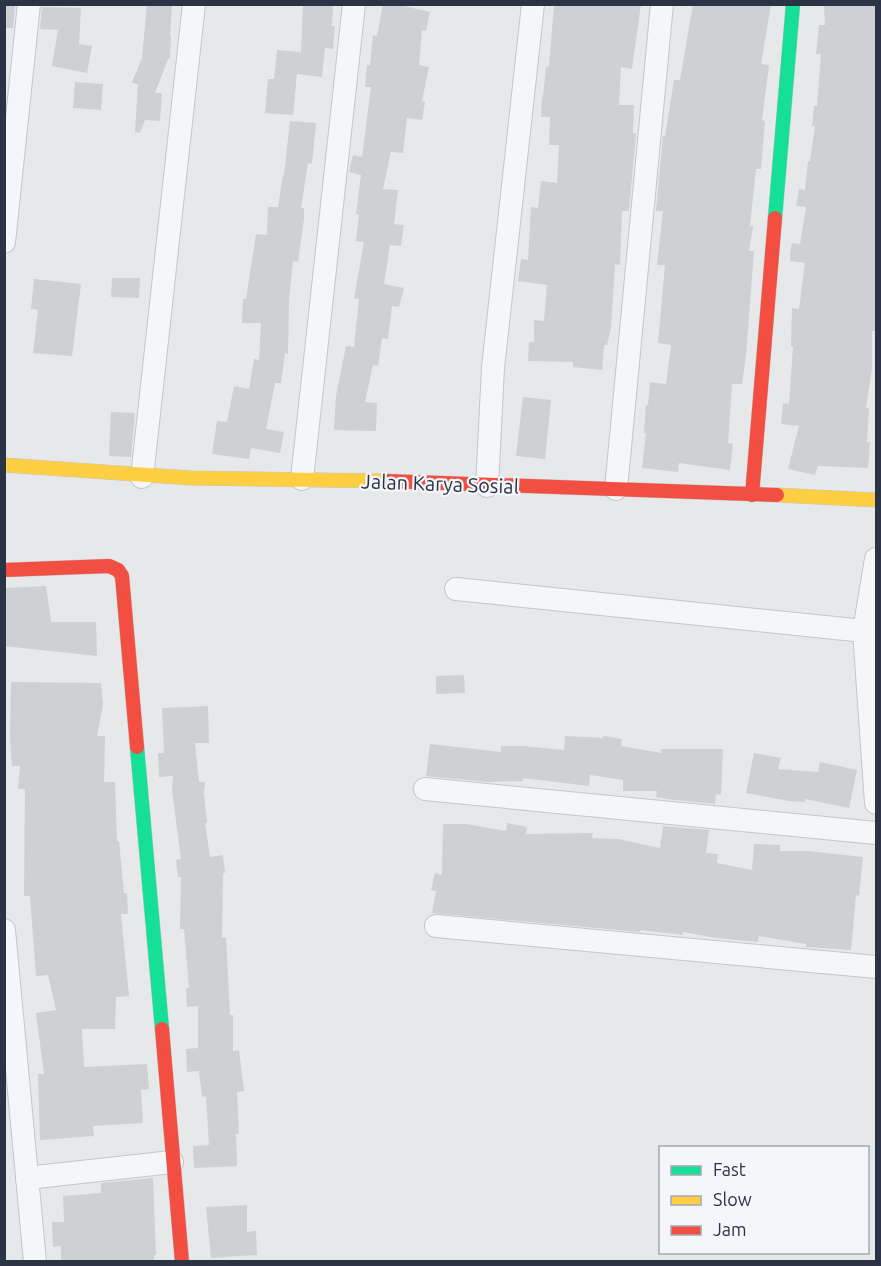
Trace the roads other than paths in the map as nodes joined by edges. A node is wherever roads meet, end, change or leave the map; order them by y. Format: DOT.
graph roads {
  1 [pos="29,4"];
  2 [pos="194,4"];
  3 [pos="354,4"];
  4 [pos="533,4"];
  5 [pos="662,4"];
  6 [pos="794,4"];
  7 [pos="4,242"];
  8 [pos="4,465"];
  9 [pos="142,477"];
  10 [pos="302,479"];
  11 [pos="487,486"];
  12 [pos="616,489"];
  13 [pos="752,495"];
  14 [pos="876,500"];
  15 [pos="876,559"];
  16 [pos="4,570"];
  17 [pos="456,589"];
  18 [pos="864,631"];
  19 [pos="425,789"];
  20 [pos="876,803"];
  21 [pos="876,833"];
  22 [pos="436,926"];
  23 [pos="4,930"];
  24 [pos="876,968"];
  25 [pos="172,1162"];
  26 [pos="27,1178"];
  27 [pos="35,1262"];
  28 [pos="182,1262"];
  1 -- 7 [label="street"];
  2 -- 9 [label="street"];
  3 -- 10 [label="street"];
  4 -- 11 [label="street"];
  5 -- 12 [label="street"];
  6 -- 13 [label="street"];
  8 -- 9 [label="street, Jalan Karya Sosial"];
  9 -- 10 [label="street, Jalan Karya Sosial"];
  10 -- 11 [label="street, Jalan Karya Sosial"];
  11 -- 12 [label="street, Jalan Karya Sosial"];
  12 -- 13 [label="street, Jalan Karya Sosial"];
  13 -- 14 [label="street, Jalan Karya Sosial"];
  15 -- 18 [label="street"];
  16 -- 25 [label="street"];
  17 -- 18 [label="street"];
  18 -- 20 [label="street"];
  19 -- 21 [label="street"];
  22 -- 24 [label="street"];
  23 -- 26 [label="street"];
  25 -- 26 [label="street"];
  25 -- 28 [label="street"];
  26 -- 27 [label="street"];
}
